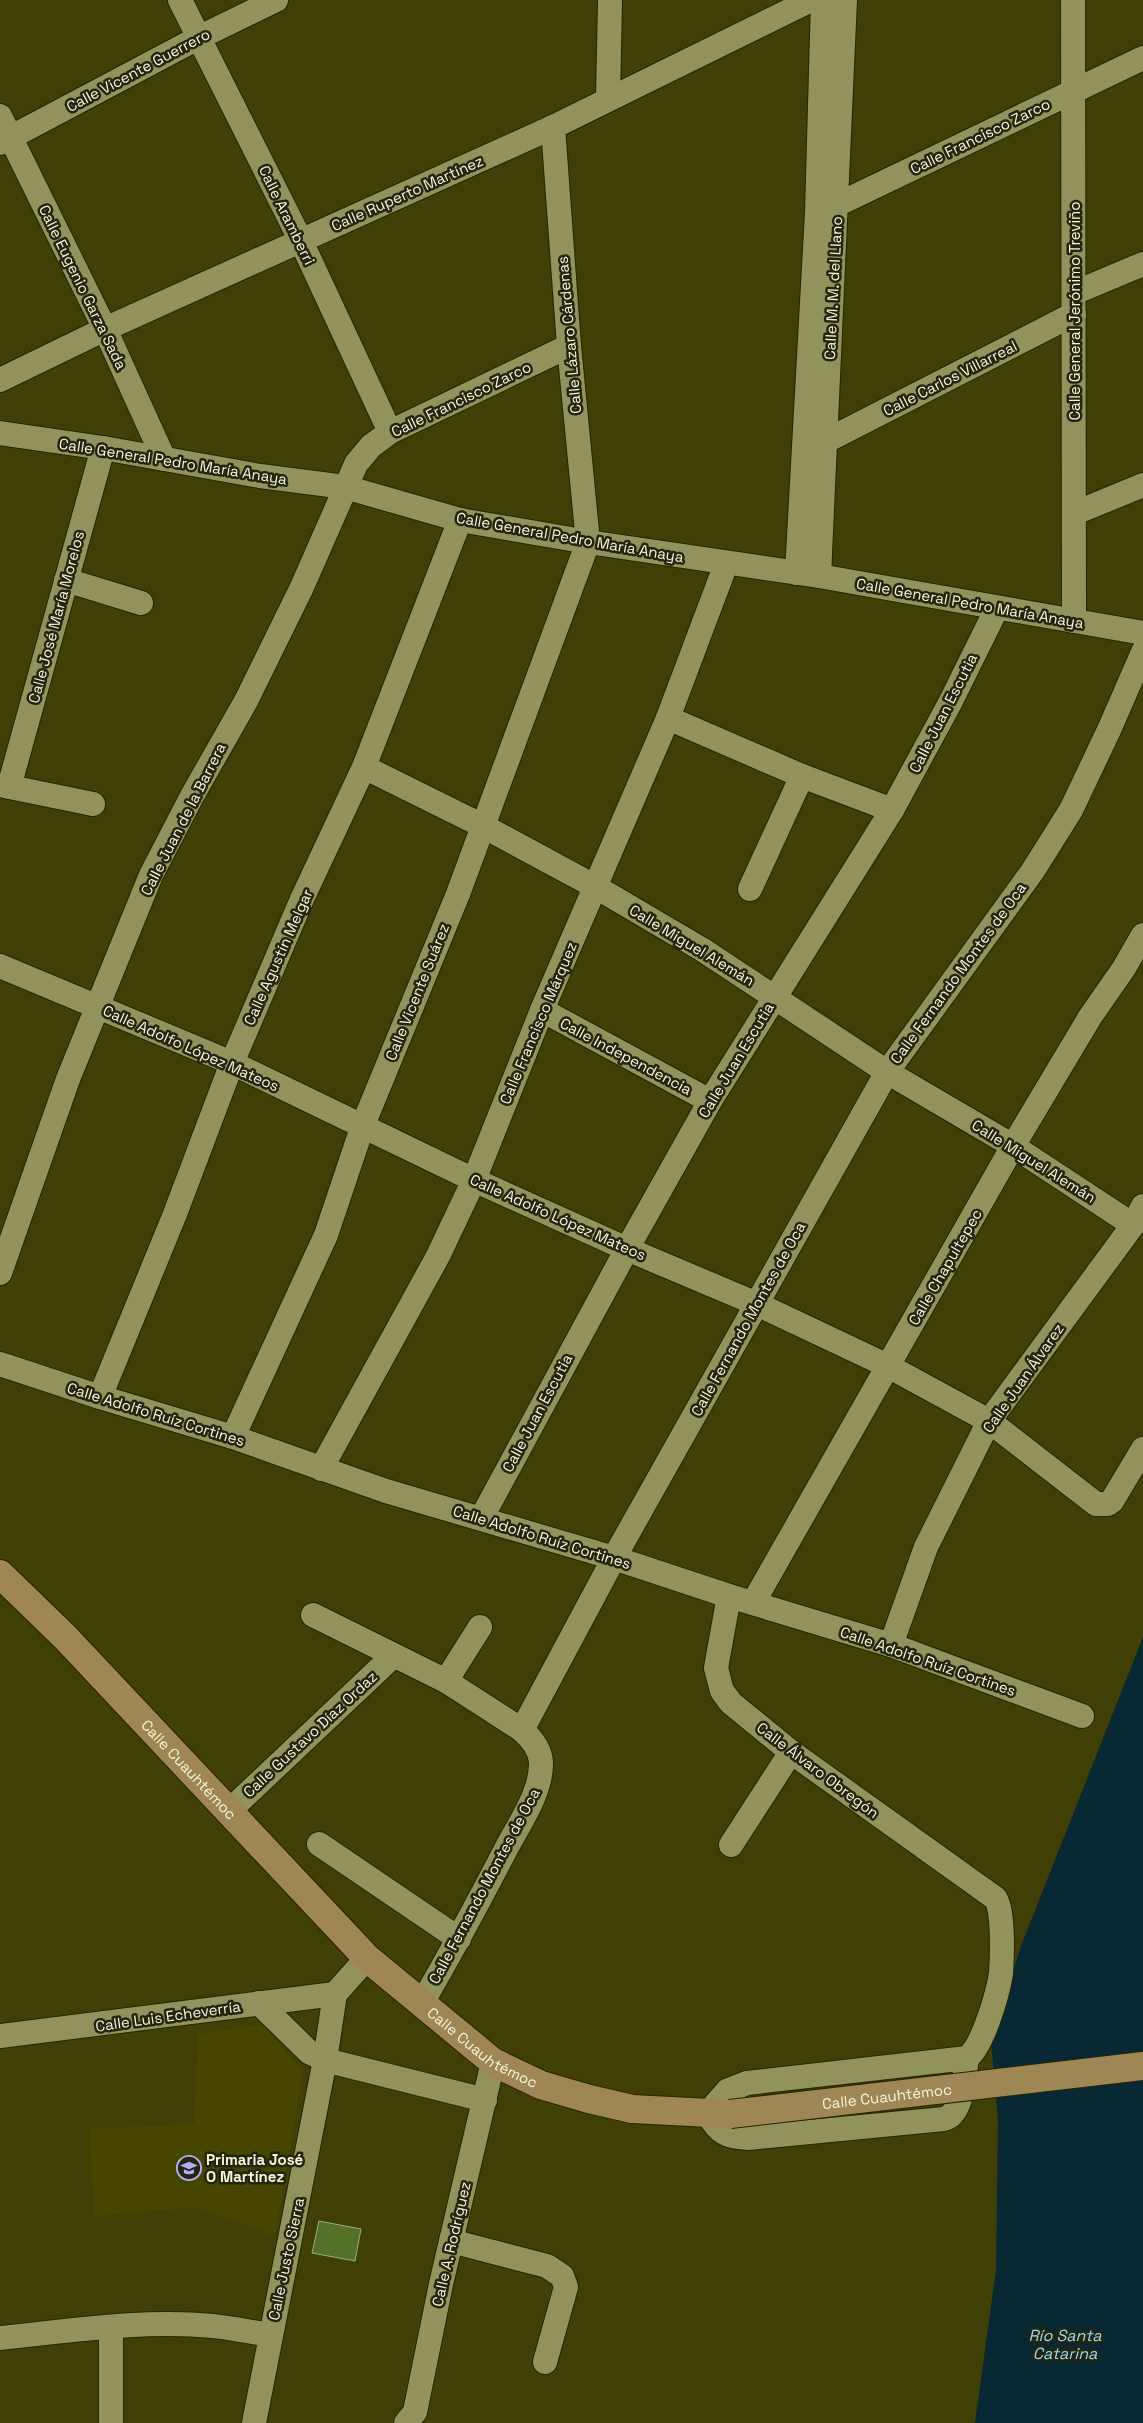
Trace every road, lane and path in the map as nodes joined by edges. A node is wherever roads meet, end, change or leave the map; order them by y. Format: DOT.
graph roads {
  1 [pos="180,0"];
  2 [pos="276,0"];
  3 [pos="610,0"];
  4 [pos="811,0"];
  5 [pos="823,0"];
  6 [pos="845,0"];
  7 [pos="1073,0"];
  8 [pos="198,38"];
  9 [pos="1143,58"];
  10 [pos="1073,92"];
  11 [pos="608,99"];
  12 [pos="553,127"];
  13 [pos="3,132"];
  14 [pos="827,209"];
  15 [pos="301,242"];
  16 [pos="1143,264"];
  17 [pos="1074,304"];
  18 [pos="105,329"];
  19 [pos="569,346"];
  20 [pos="0,380"];
  21 [pos="390,432"];
  22 [pos="0,433"];
  23 [pos="826,441"];
  24 [pos="103,448"];
  25 [pos="164,459"];
  26 [pos="1143,485"];
  27 [pos="345,487"];
  28 [pos="1075,513"];
  29 [pos="460,520"];
  30 [pos="588,542"];
  31 [pos="726,564"];
  32 [pos="808,574"];
  33 [pos="66,580"];
  34 [pos="140,602"];
  35 [pos="997,608"];
  36 [pos="1074,621"];
  37 [pos="1143,633"];
  38 [pos="1143,652"];
  39 [pos="668,718"];
  40 [pos="364,767"];
  41 [pos="802,776"];
  42 [pos="5,786"];
  43 [pos="93,804"];
  44 [pos="892,810"];
  45 [pos="483,826"];
  46 [pos="596,887"];
  47 [pos="750,889"];
  48 [pos="1143,935"];
  49 [pos="0,966"];
  50 [pos="775,996"];
  51 [pos="98,1007"];
  52 [pos="542,1010"];
  53 [pos="232,1063"];
  54 [pos="887,1072"];
  55 [pos="710,1101"];
  56 [pos="362,1125"];
  57 [pos="1013,1146"];
  58 [pos="474,1180"];
  59 [pos="1138,1215"];
  60 [pos="627,1249"];
  61 [pos="0,1273"];
  62 [pos="757,1304"];
  63 [pos="0,1364"];
  64 [pos="888,1366"];
  65 [pos="100,1397"];
  66 [pos="990,1421"];
  67 [pos="233,1437"];
  68 [pos="1143,1449"];
  69 [pos="321,1469"];
  70 [pos="482,1518"];
  71 [pos="614,1558"];
  72 [pos="0,1574"];
  73 [pos="729,1596"];
  74 [pos="753,1603"];
  75 [pos="313,1615"];
  76 [pos="480,1627"];
  77 [pos="891,1645"];
  78 [pos="393,1656"];
  79 [pos="446,1682"];
  80 [pos="1082,1716"];
  81 [pos="522,1730"];
  82 [pos="791,1752"];
  83 [pos="228,1812"];
  84 [pos="319,1844"];
  85 [pos="731,1845"];
  86 [pos="460,1939"];
  87 [pos="367,1958"];
  88 [pos="335,1994"];
  89 [pos="422,2003"];
  90 [pos="259,2004"];
  91 [pos="0,2036"];
  92 [pos="967,2058"];
  93 [pos="325,2060"];
  94 [pos="493,2062"];
  95 [pos="1143,2066"];
  96 [pos="486,2100"];
  97 [pos="718,2114"];
  98 [pos="451,2241"];
  99 [pos="111,2327"];
  100 [pos="270,2335"];
  101 [pos="0,2338"];
  102 [pos="545,2362"];
  103 [pos="111,2423"];
  104 [pos="254,2423"];
  105 [pos="406,2423"];
  1 -- 8 [label="street, Calle Aramberri"];
  2 -- 8 [label="street, Calle Vicente Guerrero"];
  3 -- 11 [label="street"];
  4 -- 11 [label="street, Calle Ruperto Martínez"];
  5 -- 14 [label="street, Calle M. M. del Llano"];
  6 -- 14 [label="street, Calle M. M. del Llano"];
  7 -- 10 [label="street, Calle General Jerónimo Treviño"];
  8 -- 13 [label="street, Calle Vicente Guerrero"];
  8 -- 15 [label="street, Calle Aramberri"];
  9 -- 10 [label="street, Calle Francisco Zarco"];
  10 -- 14 [label="street, Calle Francisco Zarco"];
  10 -- 17 [label="street, Calle General Jerónimo Treviño"];
  11 -- 12 [label="street, Calle Ruperto Martínez"];
  12 -- 15 [label="street, Calle Ruperto Martínez"];
  12 -- 19 [label="street, Calle Lázaro Cárdenas"];
  13 -- 18 [label="street, Calle Eugenio Garza Sada"];
  14 -- 23 [label="street, Calle M. M. del Llano"];
  14 -- 32 [label="street, Calle M. M. del Llano"];
  15 -- 18 [label="street, Calle Ruperto Martínez"];
  15 -- 21 [label="street, Calle Aramberri"];
  16 -- 17 [label="street, Calle Carlos Villarreal"];
  17 -- 23 [label="street, Calle Carlos Villarreal"];
  17 -- 28 [label="street, Calle General Jerónimo Treviño"];
  18 -- 20 [label="street, Calle Ruperto Martínez"];
  18 -- 25 [label="street, Calle Eugenio Garza Sada"];
  19 -- 21 [label="street, Calle Francisco Zarco"];
  19 -- 30 [label="street, Calle Lázaro Cárdenas"];
  21 -- 27 [label="street, Calle Francisco Zarco"];
  22 -- 24 [label="street, Calle General Pedro María Anaya"];
  23 -- 32 [label="street, Calle M. M. del Llano"];
  24 -- 25 [label="street, Calle General Pedro María Anaya"];
  24 -- 33 [label="street, Calle José María Morelos"];
  25 -- 27 [label="street, Calle General Pedro María Anaya"];
  26 -- 28 [label="street"];
  27 -- 29 [label="street, Calle General Pedro María Anaya"];
  27 -- 51 [label="street, Calle Juan de la Barrera"];
  28 -- 36 [label="street, Calle General Jerónimo Treviño"];
  29 -- 30 [label="street, Calle General Pedro María Anaya"];
  29 -- 40 [label="street, Calle Agustín Melgar"];
  30 -- 31 [label="street, Calle General Pedro María Anaya"];
  30 -- 45 [label="street, Calle Vicente Suárez"];
  31 -- 32 [label="street, Calle General Pedro María Anaya"];
  31 -- 39 [label="street, Calle Francisco Márquez"];
  32 -- 35 [label="street, Calle General Pedro María Anaya"];
  33 -- 34 [label="street"];
  33 -- 42 [label="street, Calle José María Morelos"];
  35 -- 36 [label="street, Calle General Pedro María Anaya"];
  35 -- 44 [label="street, Calle Juan Escutia"];
  36 -- 37 [label="street, Calle General Pedro María Anaya"];
  38 -- 54 [label="street, Calle Fernando Montes de Oca"];
  39 -- 41 [label="street"];
  39 -- 46 [label="street, Calle Francisco Márquez"];
  40 -- 45 [label="street, Calle Miguel Alemán"];
  40 -- 53 [label="street, Calle Agustín Melgar"];
  41 -- 44 [label="street"];
  41 -- 47 [label="street"];
  42 -- 43 [label="street"];
  44 -- 50 [label="street, Calle Juan Escutia"];
  45 -- 46 [label="street, Calle Miguel Alemán"];
  45 -- 56 [label="street, Calle Vicente Suárez"];
  46 -- 50 [label="street, Calle Miguel Alemán"];
  46 -- 52 [label="street, Calle Francisco Márquez"];
  48 -- 57 [label="street, Calle Chapultepec"];
  49 -- 51 [label="street, Calle Adolfo López Mateos"];
  50 -- 54 [label="street, Calle Miguel Alemán"];
  50 -- 55 [label="street, Calle Juan Escutia"];
  51 -- 53 [label="street, Calle Adolfo López Mateos"];
  51 -- 61 [label="street, Calle Juan de la Barrera"];
  52 -- 55 [label="street, Calle Independencia"];
  52 -- 58 [label="street, Calle Francisco Márquez"];
  53 -- 56 [label="street, Calle Adolfo López Mateos"];
  53 -- 65 [label="street, Calle Agustín Melgar"];
  54 -- 57 [label="street, Calle Miguel Alemán"];
  54 -- 62 [label="street, Calle Fernando Montes de Oca"];
  55 -- 60 [label="street, Calle Juan Escutia"];
  56 -- 58 [label="street, Calle Adolfo López Mateos"];
  56 -- 67 [label="street, Calle Vicente Suárez"];
  57 -- 59 [label="street, Calle Miguel Alemán"];
  57 -- 64 [label="street, Calle Chapultepec"];
  58 -- 60 [label="street, Calle Adolfo López Mateos"];
  58 -- 69 [label="street, Calle Francisco Márquez"];
  59 -- 66 [label="street, Calle Juan Álvarez"];
  60 -- 62 [label="street, Calle Adolfo López Mateos"];
  60 -- 70 [label="street, Calle Juan Escutia"];
  62 -- 64 [label="street, Calle Adolfo López Mateos"];
  62 -- 71 [label="street, Calle Fernando Montes de Oca"];
  63 -- 65 [label="street, Calle Adolfo Ruíz Cortines"];
  64 -- 66 [label="street, Calle Adolfo López Mateos"];
  64 -- 74 [label="street, Calle Chapultepec"];
  65 -- 67 [label="street, Calle Adolfo Ruíz Cortines"];
  66 -- 68 [label="street, Calle Adolfo López Mateos"];
  66 -- 77 [label="street, Calle Juan Álvarez"];
  67 -- 69 [label="street, Calle Adolfo Ruíz Cortines"];
  69 -- 70 [label="street, Calle Adolfo Ruíz Cortines"];
  70 -- 71 [label="street, Calle Adolfo Ruíz Cortines"];
  71 -- 73 [label="street, Calle Adolfo Ruíz Cortines"];
  71 -- 81 [label="street, Calle Fernando Montes de Oca"];
  72 -- 83 [label="street, Calle Cuauhtémoc"];
  73 -- 74 [label="street, Calle Adolfo Ruíz Cortines"];
  73 -- 82 [label="street, Calle Álvaro Obregón"];
  74 -- 77 [label="street, Calle Adolfo Ruíz Cortines"];
  75 -- 78 [label="street, Calle Gustavo Díaz Ordaz"];
  76 -- 79 [label="street"];
  77 -- 80 [label="street, Calle Adolfo Ruíz Cortines"];
  78 -- 79 [label="street, Calle Gustavo Díaz Ordaz"];
  78 -- 83 [label="street, Calle Gustavo Díaz Ordaz"];
  79 -- 81 [label="street, Calle Gustavo Díaz Ordaz"];
  81 -- 86 [label="street, Calle Fernando Montes de Oca"];
  82 -- 85 [label="street"];
  82 -- 92 [label="street, Calle Álvaro Obregón"];
  83 -- 87 [label="street, Calle Cuauhtémoc"];
  84 -- 86 [label="street"];
  86 -- 89 [label="street, Calle Fernando Montes de Oca"];
  87 -- 88 [label="street"];
  87 -- 89 [label="street, Calle Cuauhtémoc"];
  88 -- 90 [label="street, Calle Luis Echeverría"];
  88 -- 93 [label="street, Calle Justo Sierra"];
  89 -- 94 [label="street, Calle Cuauhtémoc"];
  90 -- 91 [label="street, Calle Luis Echeverría"];
  90 -- 93 [label="street"];
  92 -- 97 [label="street"];
  92 -- 97 [label="street"];
  93 -- 96 [label="street"];
  93 -- 100 [label="street, Calle Justo Sierra"];
  94 -- 96 [label="street, Calle A. Rodríguez"];
  94 -- 97 [label="street, Calle Cuauhtémoc"];
  95 -- 97 [label="street, Calle Cuauhtémoc, bridge"];
  96 -- 98 [label="street, Calle A. Rodríguez"];
  98 -- 102 [label="street"];
  98 -- 105 [label="street, Calle A. Rodríguez"];
  99 -- 100 [label="street"];
  99 -- 101 [label="street"];
  99 -- 103 [label="street"];
  100 -- 104 [label="street, Calle Justo Sierra"];
}
